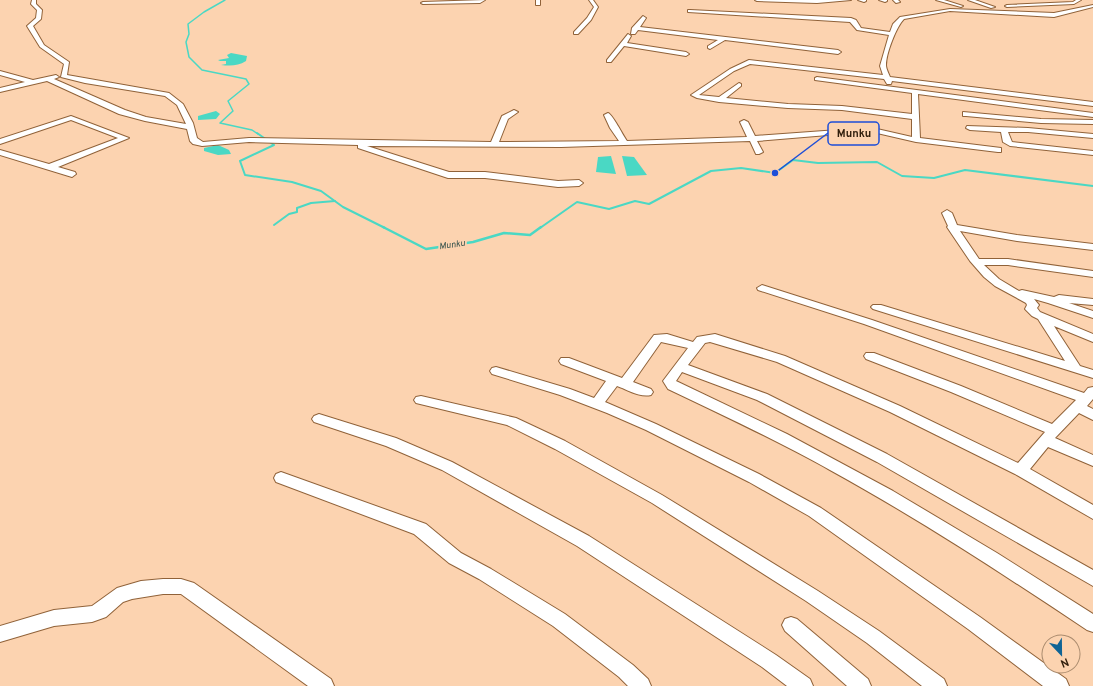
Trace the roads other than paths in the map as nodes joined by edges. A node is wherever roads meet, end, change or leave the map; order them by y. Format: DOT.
graph roads {
  1 [pos="34,0"];
  2 [pos="483,0"];
  3 [pos="591,0"];
  4 [pos="757,0"];
  5 [pos="849,0"];
  6 [pos="938,0"];
  7 [pos="970,0"];
  8 [pos="1013,0"];
  9 [pos="1079,0"];
  10 [pos="811,1"];
  11 [pos="423,2"];
  12 [pos="1049,2"];
  13 [pos="1024,5"];
  14 [pos="1093,6"];
  15 [pos="993,7"];
  16 [pos="970,9"];
  17 [pos="958,10"];
  18 [pos="690,11"];
  19 [pos="643,18"];
  20 [pos="635,28"];
  21 [pos="576,33"];
  22 [pos="893,34"];
  23 [pos="725,38"];
  24 [pos="623,44"];
  25 [pos="710,47"];
  26 [pos="838,52"];
  27 [pos="686,54"];
  28 [pos="609,61"];
  29 [pos="0,73"];
  30 [pos="63,76"];
  31 [pos="888,78"];
  32 [pos="48,79"];
  33 [pos="817,79"];
  34 [pos="34,82"];
  35 [pos="739,84"];
  36 [pos="890,88"];
  37 [pos="0,90"];
  38 [pos="915,91"];
  39 [pos="962,98"];
  40 [pos="719,100"];
  41 [pos="1093,104"];
  42 [pos="514,112"];
  43 [pos="966,114"];
  44 [pos="608,115"];
  45 [pos="1093,115"];
  46 [pos="916,118"];
  47 [pos="744,122"];
  48 [pos="1093,122"];
  49 [pos="190,127"];
  50 [pos="1004,130"];
  51 [pos="1093,136"];
  52 [pos="753,138"];
  53 [pos="972,138"];
  54 [pos="916,140"];
  55 [pos="0,142"];
  56 [pos="349,142"];
  57 [pos="624,142"];
  58 [pos="494,145"];
  59 [pos="998,150"];
  60 [pos="0,152"];
  61 [pos="759,152"];
  62 [pos="1093,153"];
  63 [pos="50,167"];
  64 [pos="72,174"];
  65 [pos="579,183"];
  66 [pos="947,213"];
  67 [pos="952,227"];
  68 [pos="1093,247"];
  69 [pos="977,262"];
  70 [pos="1093,274"];
  71 [pos="762,288"];
  72 [pos="1016,292"];
  73 [pos="1052,300"];
  74 [pos="1093,302"];
  75 [pos="877,307"];
  76 [pos="1093,315"];
  77 [pos="1044,318"];
  78 [pos="1093,338"];
  79 [pos="696,347"];
  80 [pos="870,356"];
  81 [pos="565,361"];
  82 [pos="680,367"];
  83 [pos="1076,369"];
  84 [pos="496,371"];
  85 [pos="1093,374"];
  86 [pos="620,382"];
  87 [pos="646,392"];
  88 [pos="1085,399"];
  89 [pos="421,400"];
  90 [pos="597,404"];
  91 [pos="1093,415"];
  92 [pos="319,419"];
  93 [pos="1050,435"];
  94 [pos="1093,461"];
  95 [pos="1020,470"];
  96 [pos="281,478"];
  97 [pos="1093,513"];
  98 [pos="1093,579"];
  99 [pos="1093,624"];
  100 [pos="791,625"];
  101 [pos="0,634"];
  102 [pos="324,686"];
  103 [pos="641,686"];
  104 [pos="803,686"];
  105 [pos="861,686"];
  106 [pos="938,686"];
  107 [pos="1059,686"];
  1 -- 30 [label="street"];
  2 -- 11 [label="street"];
  3 -- 21 [label="street"];
  4 -- 10 [label="street"];
  5 -- 10 [label="street"];
  6 -- 16 [label="street"];
  7 -- 15 [label="street"];
  8 -- 13 [label="street"];
  9 -- 12 [label="street"];
  12 -- 13 [label="street"];
  13 -- 15 [label="street"];
  14 -- 17 [label="street"];
  15 -- 16 [label="street"];
  16 -- 17 [label="street"];
  17 -- 22 [label="street"];
  18 -- 22 [label="street"];
  19 -- 20 [label="street"];
  20 -- 23 [label="street"];
  20 -- 24 [label="street"];
  22 -- 31 [label="street"];
  23 -- 25 [label="street"];
  23 -- 26 [label="street"];
  24 -- 27 [label="street"];
  24 -- 28 [label="street"];
  29 -- 34 [label="street"];
  30 -- 32 [label="street"];
  30 -- 49 [label="street"];
  31 -- 36 [label="street"];
  31 -- 40 [label="street"];
  31 -- 41 [label="street"];
  32 -- 34 [label="street"];
  32 -- 49 [label="street"];
  33 -- 36 [label="street"];
  34 -- 37 [label="street"];
  35 -- 40 [label="street"];
  36 -- 38 [label="street"];
  38 -- 39 [label="street"];
  38 -- 46 [label="street"];
  39 -- 43 [label="street"];
  39 -- 45 [label="street"];
  40 -- 46 [label="street"];
  42 -- 58 [label="street"];
  43 -- 48 [label="street"];
  43 -- 53 [label="street"];
  44 -- 57 [label="street"];
  46 -- 54 [label="street"];
  47 -- 52 [label="street"];
  49 -- 56 [label="street"];
  50 -- 51 [label="street"];
  50 -- 53 [label="street"];
  50 -- 62 [label="street"];
  52 -- 54 [label="street"];
  52 -- 57 [label="street"];
  52 -- 61 [label="street"];
  53 -- 54 [label="street"];
  53 -- 59 [label="street"];
  55 -- 63 [label="street"];
  56 -- 58 [label="street"];
  56 -- 65 [label="street"];
  57 -- 58 [label="street"];
  60 -- 63 [label="street"];
  63 -- 64 [label="street"];
  66 -- 67 [label="street"];
  67 -- 68 [label="street"];
  67 -- 69 [label="street"];
  69 -- 70 [label="street"];
  69 -- 72 [label="street"];
  71 -- 88 [label="street"];
  72 -- 73 [label="street"];
  72 -- 77 [label="street"];
  73 -- 74 [label="street"];
  73 -- 76 [label="street"];
  75 -- 83 [label="street"];
  77 -- 78 [label="street"];
  77 -- 83 [label="street"];
  79 -- 82 [label="street"];
  79 -- 86 [label="street"];
  79 -- 95 [label="street"];
  80 -- 93 [label="street"];
  81 -- 86 [label="street"];
  82 -- 98 [label="street"];
  82 -- 99 [label="street"];
  83 -- 85 [label="street"];
  84 -- 90 [label="street"];
  86 -- 87 [label="street"];
  86 -- 90 [label="street"];
  88 -- 91 [label="street"];
  88 -- 93 [label="street"];
  89 -- 106 [label="street"];
  90 -- 107 [label="street"];
  92 -- 104 [label="street"];
  93 -- 94 [label="street"];
  93 -- 95 [label="street"];
  95 -- 97 [label="street"];
  96 -- 103 [label="street"];
  100 -- 105 [label="street"];
  101 -- 102 [label="street"];
}
